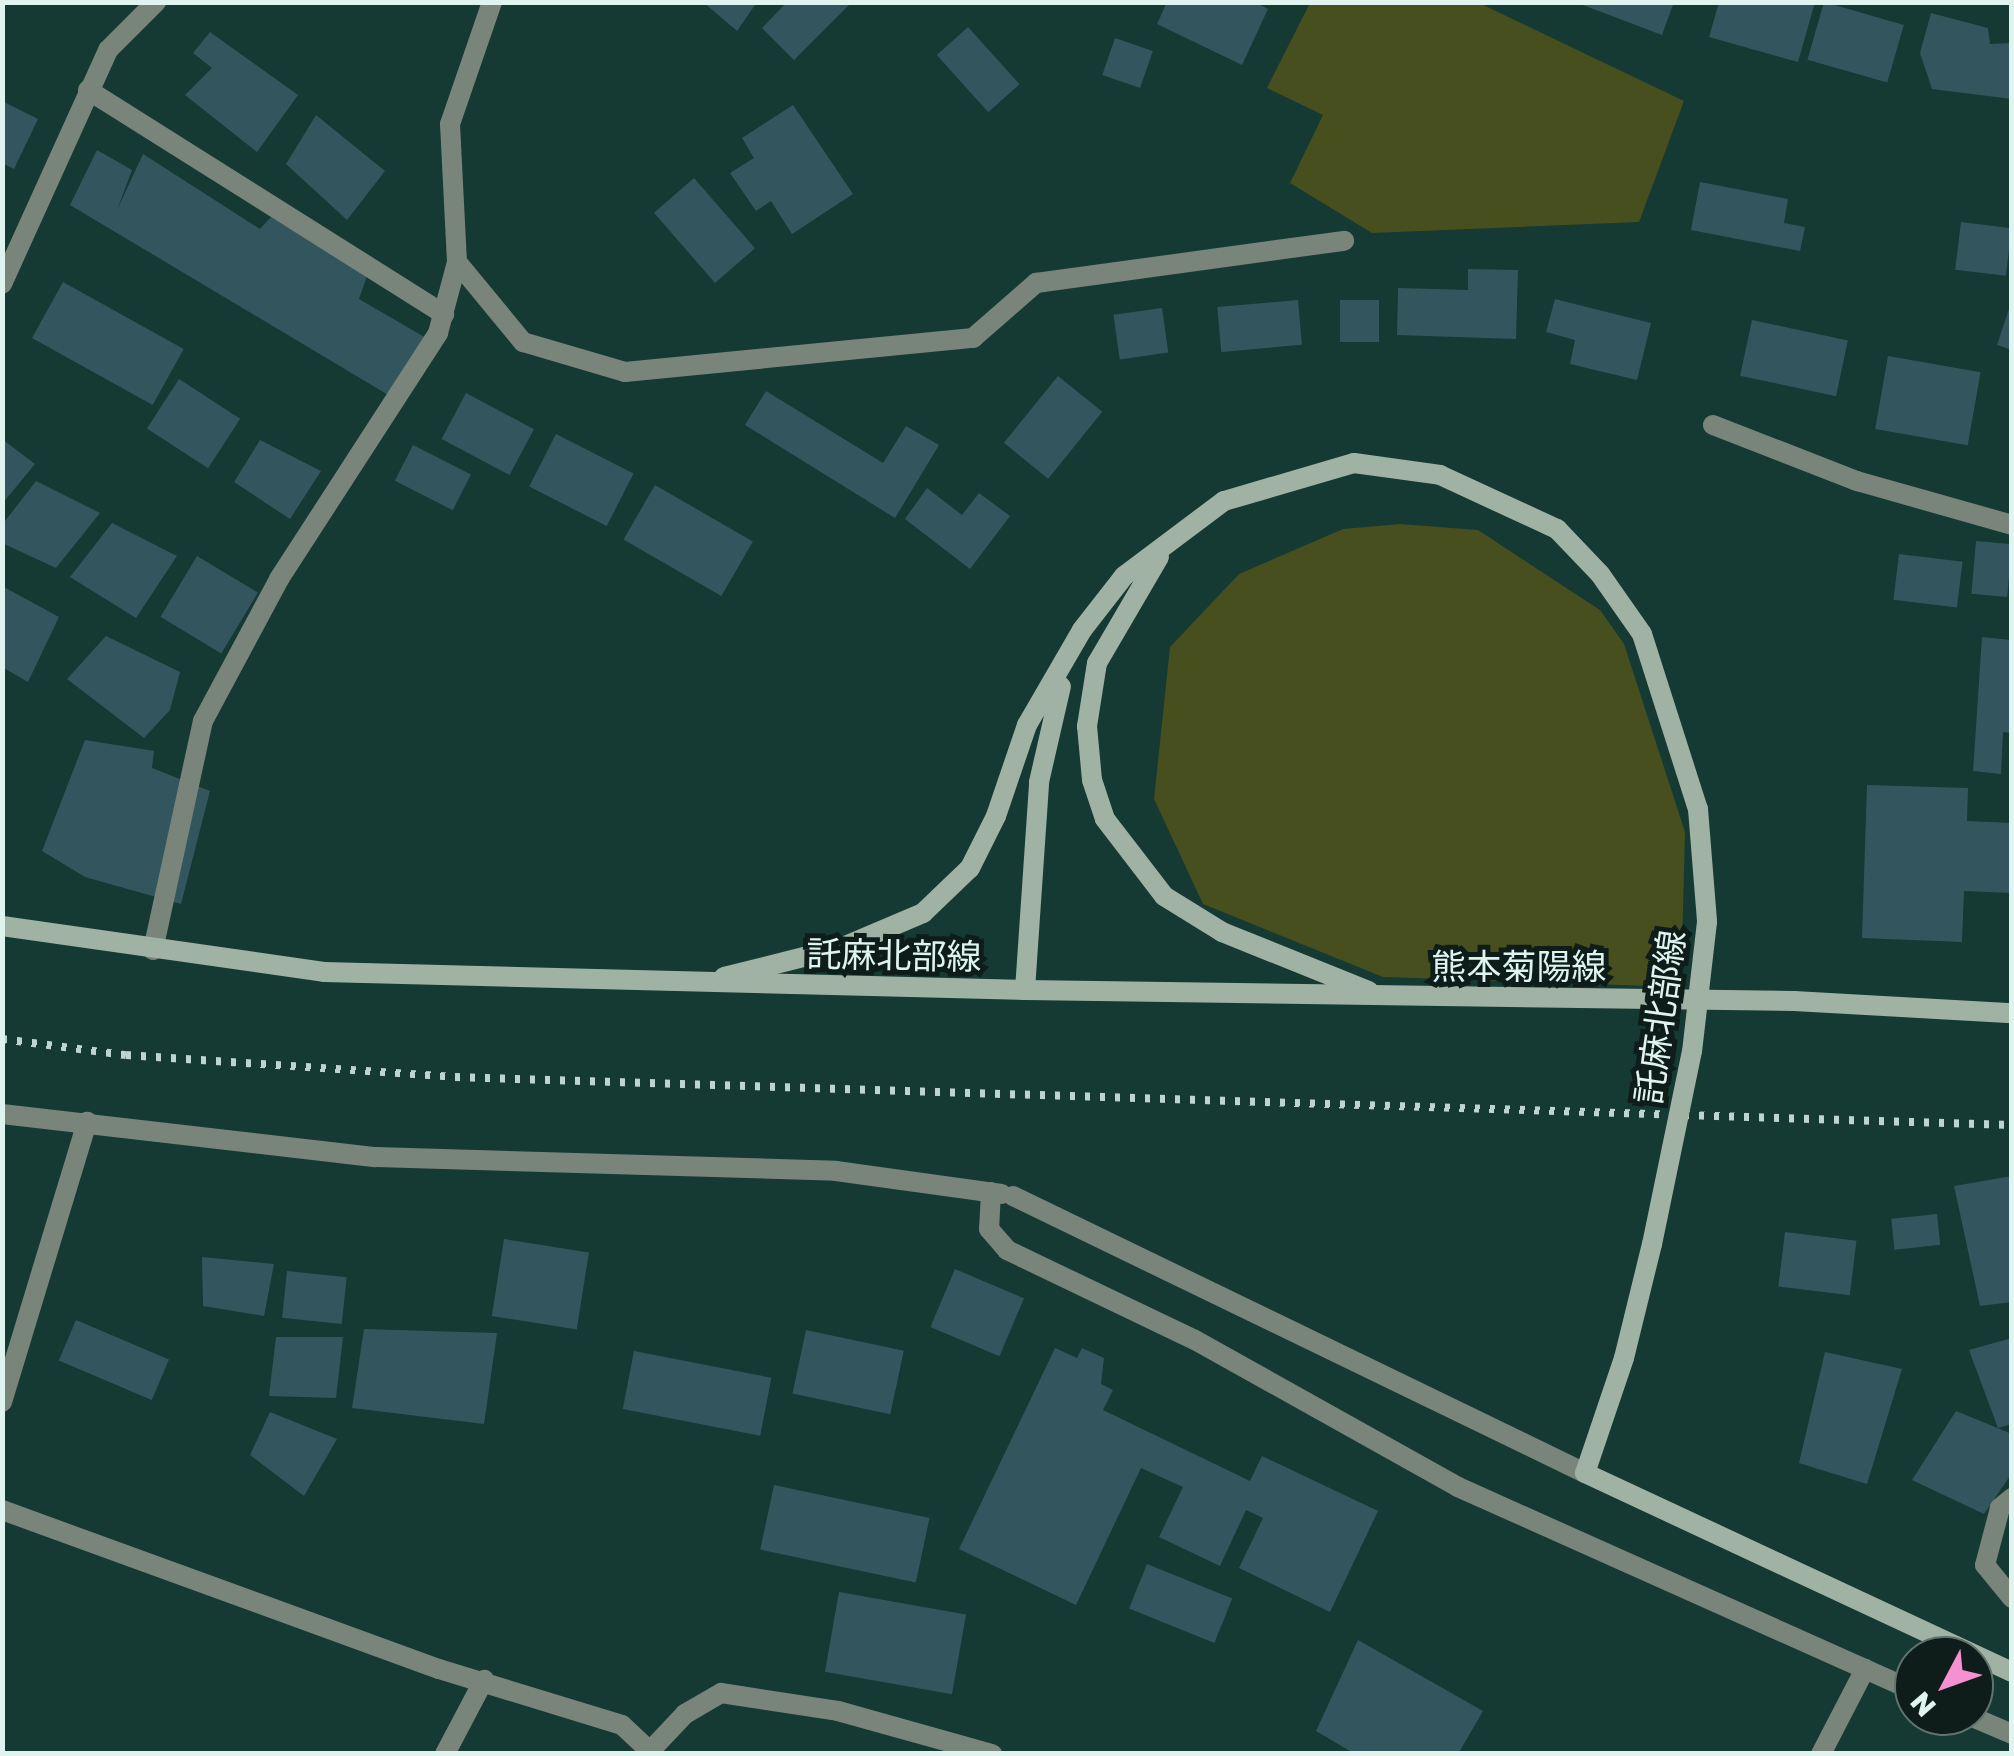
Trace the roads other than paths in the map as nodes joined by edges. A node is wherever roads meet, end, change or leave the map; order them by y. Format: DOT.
graph roads {
  1 [pos="156,2"];
  2 [pos="492,2"];
  3 [pos="88,90"];
  4 [pos="1344,241"];
  5 [pos="457,262"];
  6 [pos="2,284"];
  7 [pos="444,314"];
  8 [pos="1713,425"];
  9 [pos="2012,526"];
  10 [pos="1182,528"];
  11 [pos="1082,630"];
  12 [pos="2,926"];
  13 [pos="153,950"];
  14 [pos="693,984"];
  15 [pos="1025,990"];
  16 [pos="1385,997"];
  17 [pos="2012,1013"];
  18 [pos="2,1114"];
  19 [pos="87,1122"];
  20 [pos="990,1192"];
  21 [pos="2,1402"];
  22 [pos="1585,1473"];
  23 [pos="2012,1498"];
  24 [pos="2,1510"];
  25 [pos="2012,1598"];
  26 [pos="1865,1669"];
  27 [pos="2012,1672"];
  28 [pos="484,1680"];
  29 [pos="1894,1682"];
  30 [pos="652,1752"];
  31 [pos="445,1754"];
  32 [pos="992,1754"];
  33 [pos="1822,1754"];
  1 -- 3 [label="street"];
  2 -- 5 [label="street"];
  3 -- 6 [label="street"];
  3 -- 7 [label="street"];
  4 -- 5 [label="street"];
  5 -- 7 [label="street"];
  7 -- 13 [label="street"];
  8 -- 9 [label="street"];
  10 -- 11 [label="main road, 託麻北部線"];
  10 -- 16 [label="main road, 託麻北部線"];
  10 -- 22 [label="main road, 託麻北部線, bridge"];
  11 -- 14 [label="main road, 託麻北部線"];
  11 -- 15 [label="main road, 託麻北部線"];
  12 -- 13 [label="main road, 託麻北部線"];
  13 -- 14 [label="main road, 託麻北部線"];
  14 -- 15 [label="main road, 託麻北部線"];
  15 -- 16 [label="main road, 熊本菊陽線"];
  16 -- 17 [label="main road, 熊本菊陽線"];
  18 -- 19 [label="street"];
  19 -- 20 [label="street"];
  19 -- 21 [label="street"];
  20 -- 22 [label="street"];
  20 -- 26 [label="street"];
  22 -- 27 [label="main road"];
  23 -- 25 [label="street"];
  24 -- 28 [label="street"];
  26 -- 29 [label="street"];
  26 -- 33 [label="street"];
  28 -- 30 [label="street"];
  28 -- 31 [label="street"];
  30 -- 32 [label="street"];
}
